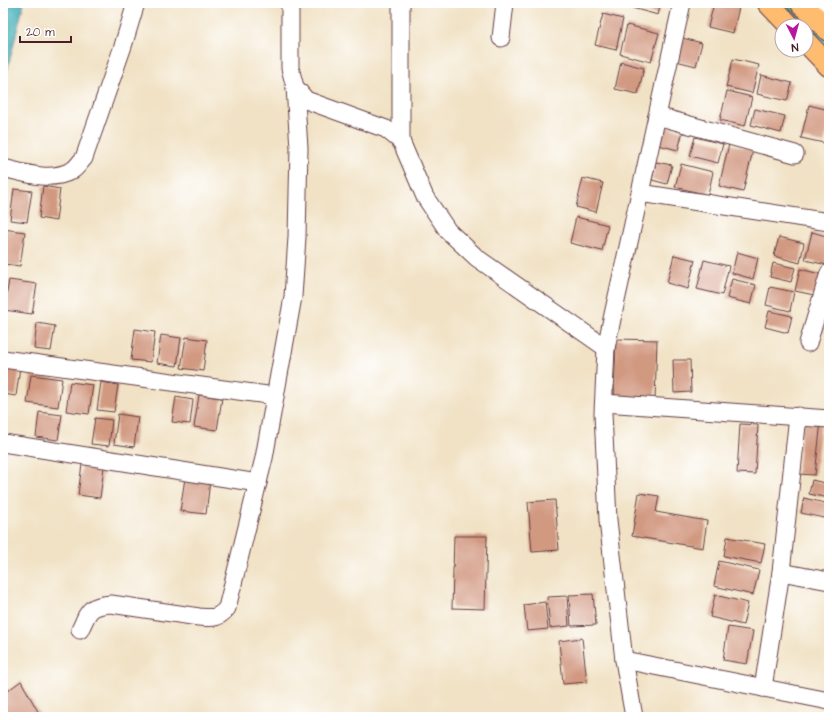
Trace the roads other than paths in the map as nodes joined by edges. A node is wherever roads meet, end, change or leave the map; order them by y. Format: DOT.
graph roads {
  1 [pos="136,3"];
  2 [pos="290,3"];
  3 [pos="401,3"];
  4 [pos="505,3"];
  5 [pos="682,3"];
  6 [pos="768,3"];
  7 [pos="805,7"];
  8 [pos="829,12"];
  9 [pos="782,18"];
  10 [pos="829,31"];
  11 [pos="501,38"];
  12 [pos="814,50"];
  13 [pos="829,66"];
  14 [pos="295,87"];
  15 [pos="657,116"];
  16 [pos="401,141"];
  17 [pos="796,154"];
  18 [pos="3,168"];
  19 [pos="640,193"];
  20 [pos="829,222"];
  21 [pos="829,273"];
  22 [pos="808,343"];
  23 [pos="606,348"];
  24 [pos="3,359"];
  25 [pos="275,396"];
  26 [pos="604,403"];
  27 [pos="798,416"];
  28 [pos="829,419"];
  29 [pos="3,443"];
  30 [pos="258,483"];
  31 [pos="781,572"];
  32 [pos="829,581"];
  33 [pos="80,630"];
  34 [pos="624,660"];
  35 [pos="763,688"];
  36 [pos="829,701"];
  37 [pos="634,717"];
  1 -- 18 [label="street"];
  2 -- 14 [label="street"];
  3 -- 16 [label="street"];
  4 -- 11 [label="street"];
  5 -- 15 [label="street"];
  6 -- 9 [label="main road"];
  7 -- 8 [label="street"];
  7 -- 10 [label="main road"];
  12 -- 13 [label="main road"];
  14 -- 16 [label="street"];
  14 -- 25 [label="street"];
  15 -- 17 [label="street"];
  15 -- 19 [label="street"];
  16 -- 23 [label="street"];
  19 -- 20 [label="street"];
  19 -- 23 [label="street"];
  21 -- 22 [label="street"];
  23 -- 26 [label="street"];
  24 -- 25 [label="street"];
  25 -- 30 [label="street"];
  26 -- 27 [label="street"];
  26 -- 34 [label="street"];
  27 -- 28 [label="street"];
  27 -- 31 [label="street"];
  29 -- 30 [label="street"];
  30 -- 33 [label="street"];
  31 -- 32 [label="street"];
  31 -- 35 [label="street"];
  34 -- 35 [label="street"];
  34 -- 37 [label="street"];
  35 -- 36 [label="street"];
}
